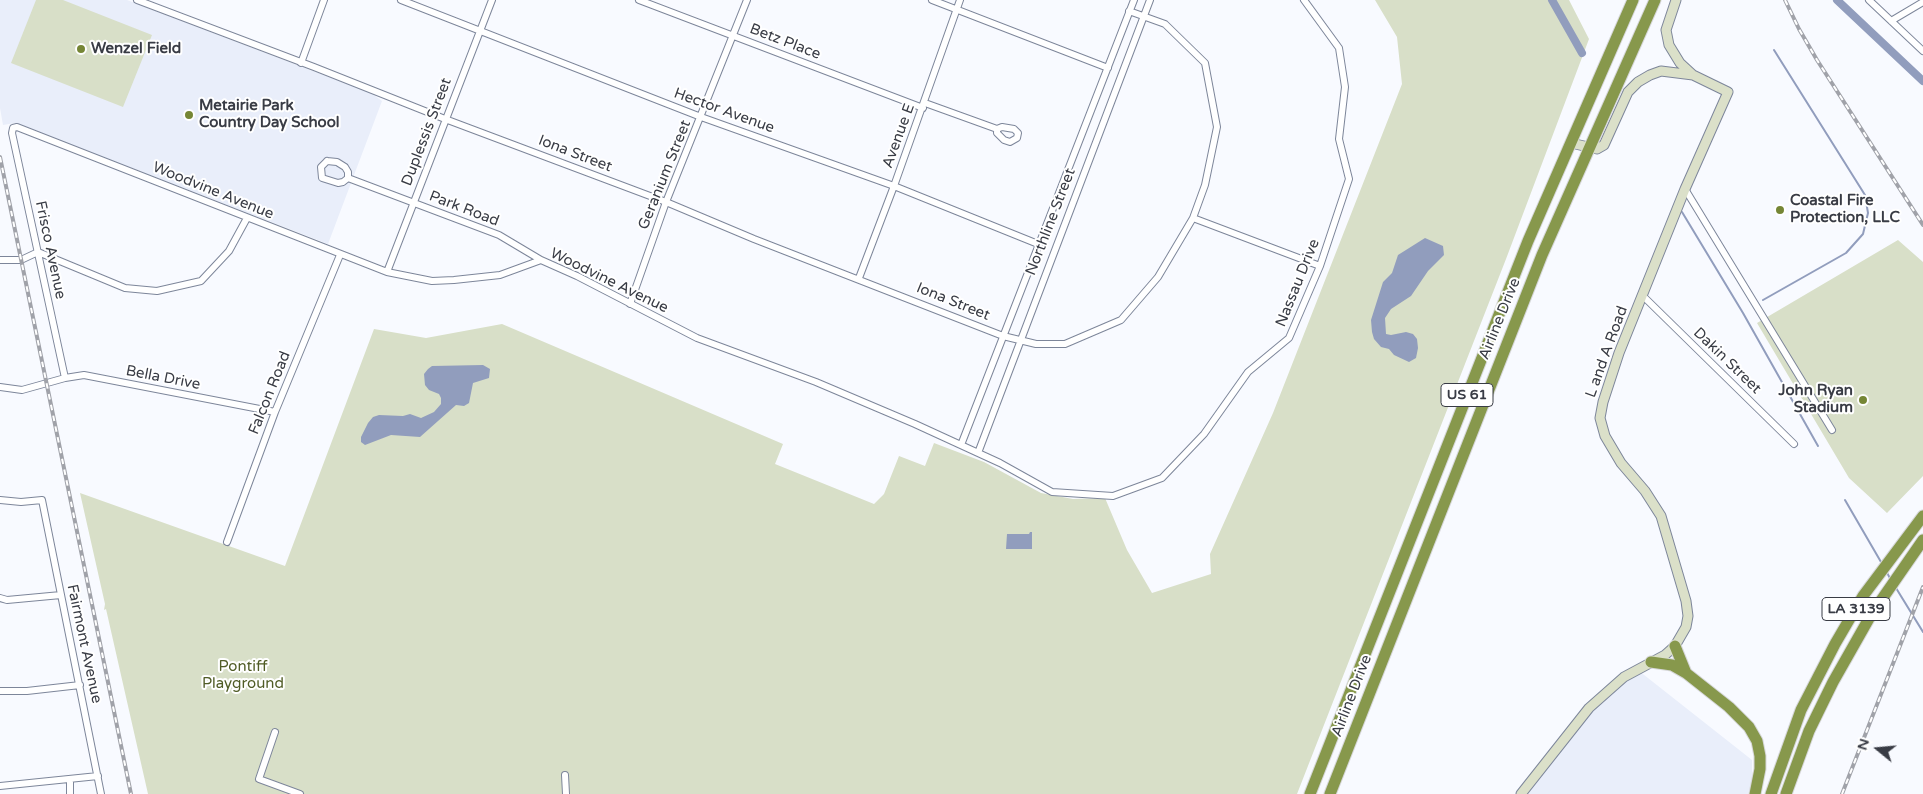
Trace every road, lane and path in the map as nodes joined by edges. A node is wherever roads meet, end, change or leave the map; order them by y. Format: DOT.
graph roads {
  1 [pos="137,0"];
  2 [pos="324,0"];
  3 [pos="401,0"];
  4 [pos="492,0"];
  5 [pos="639,0"];
  6 [pos="747,0"];
  7 [pos="932,0"];
  8 [pos="960,0"];
  9 [pos="1134,0"];
  10 [pos="1150,0"];
  11 [pos="1304,0"];
  12 [pos="1633,0"];
  13 [pos="1655,0"];
  14 [pos="1676,0"];
  15 [pos="1869,0"];
  16 [pos="1923,2"];
  17 [pos="956,10"];
  18 [pos="1129,11"];
  19 [pos="1144,16"];
  20 [pos="1891,21"];
  21 [pos="481,31"];
  22 [pos="733,35"];
  23 [pos="1923,51"];
  24 [pos="301,63"];
  25 [pos="1108,68"];
  26 [pos="1694,75"];
  27 [pos="924,106"];
  28 [pos="702,116"];
  29 [pos="445,119"];
  30 [pos="13,128"];
  31 [pos="997,129"];
  32 [pos="1571,143"];
  33 [pos="1588,148"];
  34 [pos="348,178"];
  35 [pos="894,186"];
  36 [pos="1685,189"];
  37 [pos="666,202"];
  38 [pos="413,203"];
  39 [pos="247,218"];
  40 [pos="1193,218"];
  41 [pos="1038,244"];
  42 [pos="38,252"];
  43 [pos="340,255"];
  44 [pos="0,260"];
  45 [pos="541,260"];
  46 [pos="1320,266"];
  47 [pos="387,272"];
  48 [pos="858,278"];
  49 [pos="1643,296"];
  50 [pos="630,304"];
  51 [pos="1003,336"];
  52 [pos="1019,340"];
  53 [pos="65,378"];
  54 [pos="0,387"];
  55 [pos="275,412"];
  56 [pos="1832,430"];
  57 [pos="1794,444"];
  58 [pos="961,445"];
  59 [pos="978,453"];
  60 [pos="0,500"];
  61 [pos="1923,516"];
  62 [pos="1417,523"];
  63 [pos="1433,529"];
  64 [pos="1923,540"];
  65 [pos="227,542"];
  66 [pos="61,595"];
  67 [pos="0,598"];
  68 [pos="1675,646"];
  69 [pos="1651,662"];
  70 [pos="1686,673"];
  71 [pos="80,685"];
  72 [pos="0,691"];
  73 [pos="275,732"];
  74 [pos="565,775"];
  75 [pos="98,776"];
  76 [pos="70,779"];
  77 [pos="0,786"];
  78 [pos="70,794"];
  79 [pos="102,794"];
  80 [pos="300,794"];
  81 [pos="566,794"];
  82 [pos="1310,794"];
  83 [pos="1330,794"];
  84 [pos="1522,794"];
  85 [pos="1755,794"];
  86 [pos="1771,794"];
  87 [pos="1786,794"];
  1 -- 24 [label="street, Iona Street"];
  2 -- 24 [label="street"];
  3 -- 21 [label="street, Hector Avenue"];
  4 -- 21 [label="street, Duplessis Street"];
  5 -- 22 [label="street, Betz Place"];
  6 -- 22 [label="street, Geranium Street"];
  7 -- 17 [label="street"];
  8 -- 17 [label="street, Avenue E"];
  9 -- 18 [label="street, Northline Street"];
  10 -- 19 [label="street, Northline Street"];
  11 -- 46 [label="street, Nassau Drive"];
  12 -- 32 [label="highway, Airline Drive / US 61"];
  13 -- 33 [label="highway, Airline Drive / US 61"];
  14 -- 26 [label="street"];
  15 -- 20 [label="street"];
  16 -- 20 [label="street"];
  17 -- 25 [label="street"];
  17 -- 27 [label="street, Avenue E"];
  18 -- 19 [label="street, Iona Street"];
  18 -- 25 [label="street, Northline Street"];
  19 -- 40 [label="street, Iona Street"];
  19 -- 52 [label="street, Northline Street"];
  20 -- 23 [label="street"];
  21 -- 28 [label="street, Hector Avenue"];
  21 -- 29 [label="street, Duplessis Street"];
  22 -- 27 [label="street, Betz Place"];
  22 -- 28 [label="street, Geranium Street"];
  24 -- 29 [label="street, Iona Street"];
  25 -- 41 [label="street, Northline Street"];
  26 -- 33 [label="street"];
  26 -- 36 [label="street, L and A Road"];
  27 -- 31 [label="street, Betz Place"];
  27 -- 35 [label="street, Avenue E"];
  28 -- 35 [label="street, Hector Avenue"];
  28 -- 37 [label="street, Geranium Street"];
  29 -- 37 [label="street, Iona Street"];
  29 -- 38 [label="street, Duplessis Street"];
  30 -- 39 [label="street, Woodvine Avenue"];
  30 -- 42 [label="street, Frisco Avenue"];
  32 -- 33 [label="street"];
  32 -- 62 [label="highway, Airline Drive / US 61"];
  33 -- 63 [label="highway, Airline Drive / US 61"];
  34 -- 34 [label="street, Park Road"];
  34 -- 38 [label="street, Park Road"];
  35 -- 41 [label="street, Hector Avenue"];
  35 -- 48 [label="street, Avenue E"];
  36 -- 49 [label="street, L and A Road"];
  36 -- 56 [label="street"];
  37 -- 48 [label="street, Iona Street"];
  37 -- 50 [label="street, Geranium Street"];
  38 -- 45 [label="street, Park Road"];
  38 -- 47 [label="street, Duplessis Street"];
  39 -- 42 [label="street"];
  39 -- 43 [label="street, Woodvine Avenue"];
  40 -- 46 [label="street"];
  40 -- 52 [label="street, Iona Street"];
  41 -- 51 [label="street, Northline Street"];
  42 -- 44 [label="street"];
  42 -- 53 [label="street, Frisco Avenue"];
  43 -- 47 [label="street, Woodvine Avenue"];
  43 -- 55 [label="street, Falcon Road"];
  45 -- 47 [label="street, Woodvine Avenue"];
  45 -- 50 [label="street, Woodvine Avenue"];
  46 -- 59 [label="street, Nassau Drive"];
  48 -- 51 [label="street, Iona Street"];
  49 -- 57 [label="street, Dakin Street"];
  49 -- 68 [label="street, L and A Road"];
  50 -- 58 [label="street, Woodvine Avenue"];
  51 -- 52 [label="street, Iona Street"];
  51 -- 58 [label="street, Northline Street"];
  52 -- 59 [label="street, Northline Street"];
  53 -- 54 [label="street, Bella Drive"];
  53 -- 55 [label="street, Bella Drive"];
  55 -- 65 [label="street, Falcon Road"];
  58 -- 59 [label="street, Nassau Drive"];
  60 -- 66 [label="street, Fairmont Avenue"];
  61 -- 86 [label="highway, LA 3139"];
  62 -- 63 [label="highway"];
  62 -- 82 [label="highway, Airline Drive / US 61"];
  63 -- 83 [label="highway, Airline Drive / US 61"];
  64 -- 87 [label="highway, LA 3139"];
  66 -- 67 [label="street"];
  66 -- 71 [label="street, Fairmont Avenue"];
  68 -- 69 [label="street, L and A Road"];
  68 -- 70 [label="highway"];
  69 -- 70 [label="highway"];
  69 -- 84 [label="street, L and A Road"];
  70 -- 85 [label="highway"];
  71 -- 72 [label="street"];
  71 -- 75 [label="street, Fairmont Avenue"];
  73 -- 80 [label="street"];
  74 -- 81 [label="street"];
  75 -- 76 [label="street"];
  75 -- 79 [label="street, Fairmont Avenue"];
  76 -- 77 [label="street"];
  76 -- 78 [label="street"];
}
